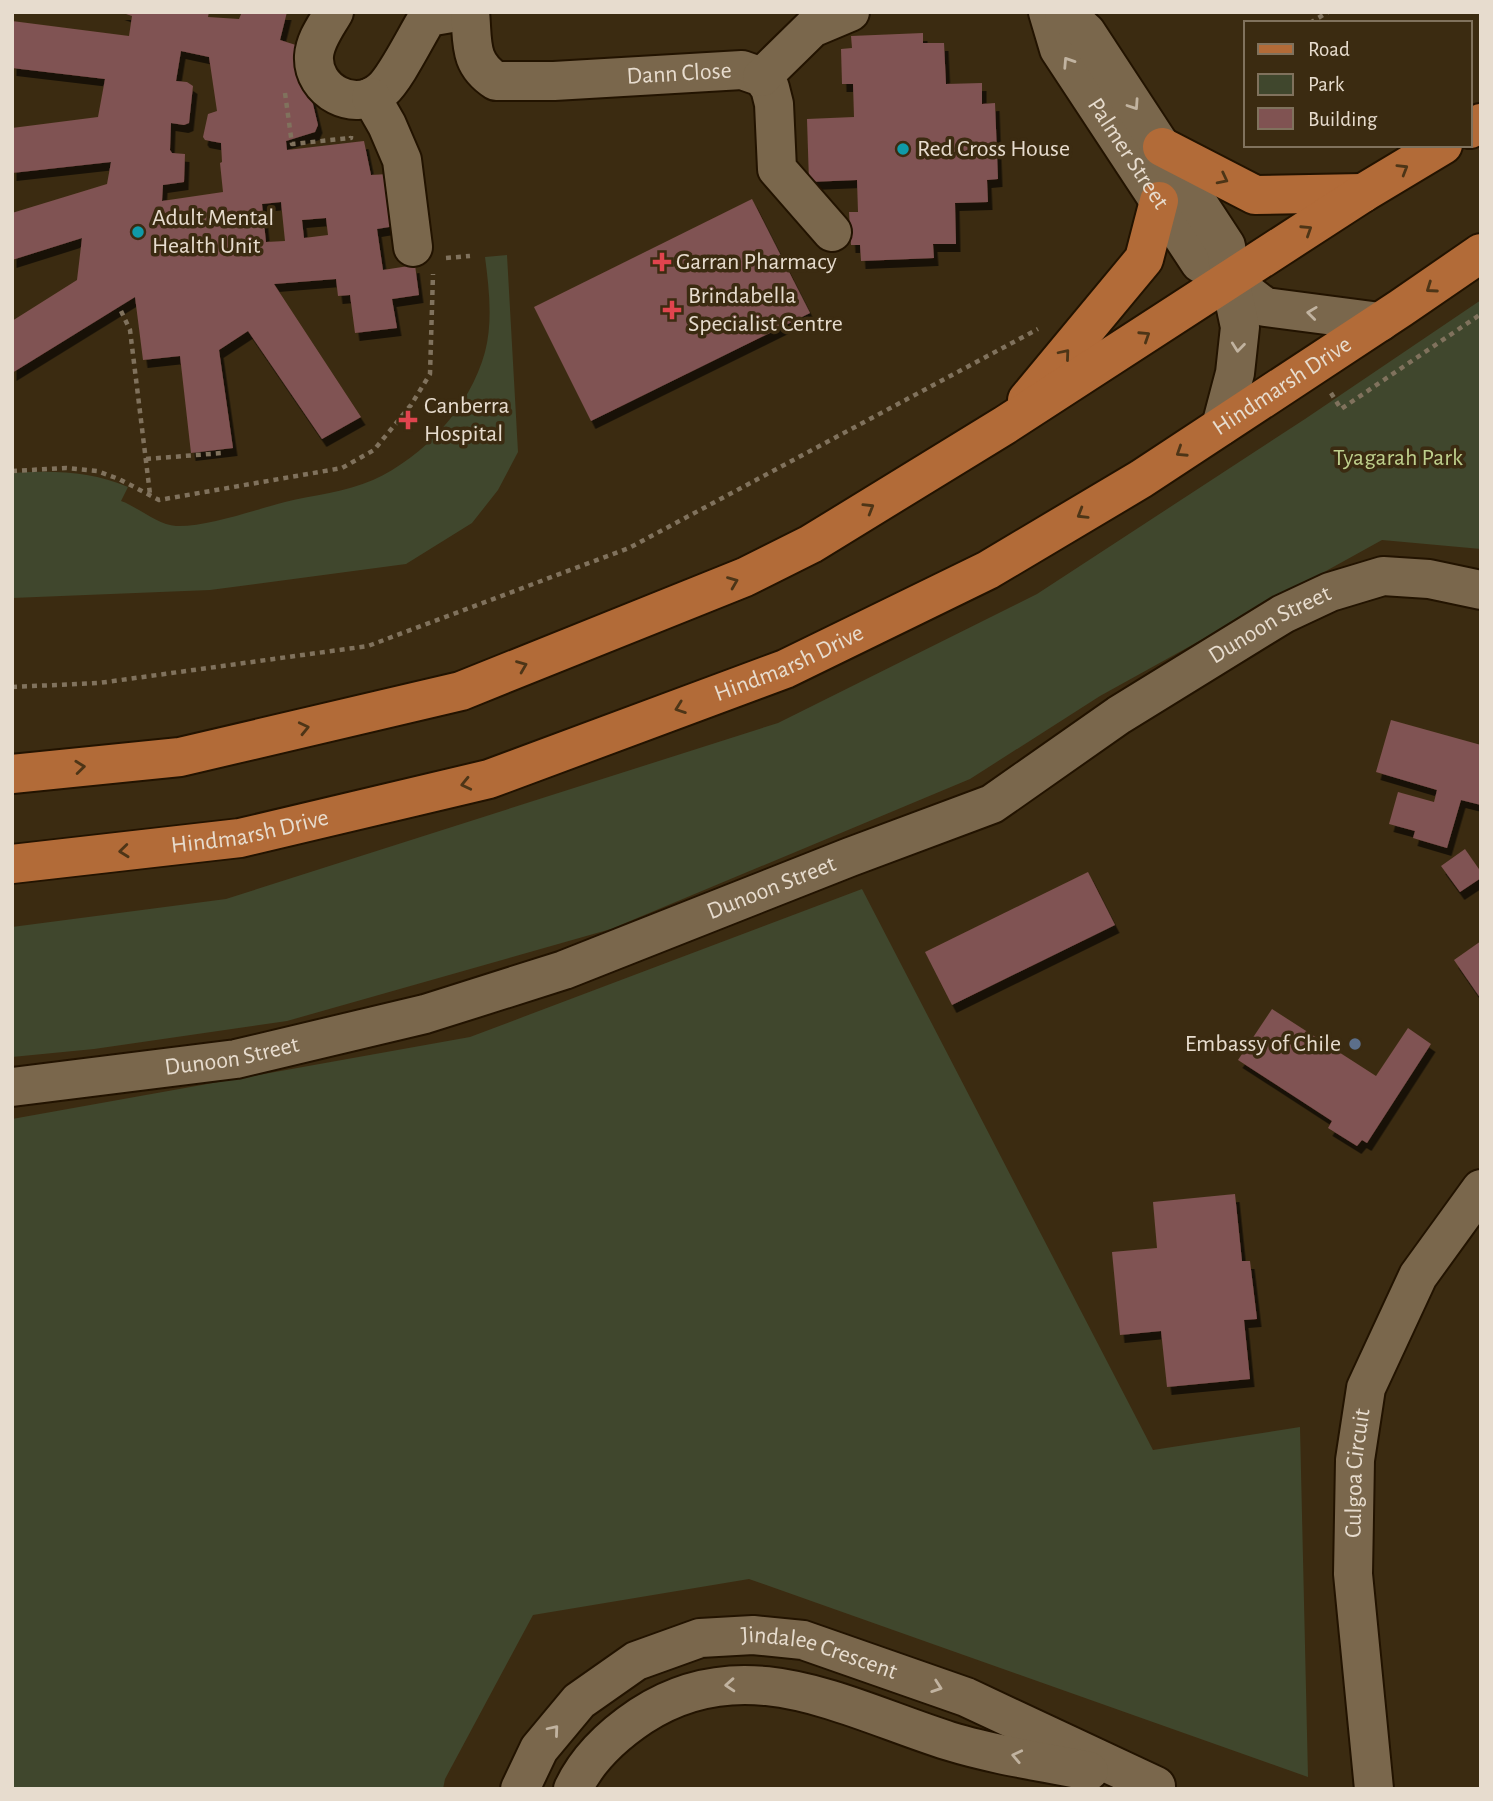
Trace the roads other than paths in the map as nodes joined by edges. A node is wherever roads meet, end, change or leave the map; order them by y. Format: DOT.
graph roads {
  1 [pos="334,12"];
  2 [pos="457,12"];
  3 [pos="470,12"];
  4 [pos="850,12"];
  5 [pos="1048,12"];
  6 [pos="1063,12"];
  7 [pos="762,77"];
  8 [pos="371,97"];
  9 [pos="1162,147"];
  10 [pos="1440,147"];
  11 [pos="1363,193"];
  12 [pos="1159,201"];
  13 [pos="832,232"];
  14 [pos="1481,253"];
  15 [pos="423,255"];
  16 [pos="1230,280"];
  17 [pos="1380,322"];
  18 [pos="1005,425"];
  19 [pos="1222,426"];
  20 [pos="1481,590"];
  21 [pos="12,774"];
  22 [pos="12,864"];
  23 [pos="12,1087"];
  24 [pos="1481,1189"];
  25 [pos="1161,1787"];
  26 [pos="520,1789"];
  27 [pos="573,1789"];
  28 [pos="1374,1789"];
  1 -- 8 [label="street"];
  2 -- 8 [label="street"];
  3 -- 7 [label="street, Dann Close"];
  4 -- 7 [label="street"];
  12 -- 5 [label="street, Palmer Street, one-way"];
  6 -- 9 [label="street, Palmer Street, one-way"];
  7 -- 13 [label="street, Dann Close"];
  8 -- 15 [label="street"];
  9 -- 11 [label="main road, one-way"];
  9 -- 16 [label="street, Palmer Street"];
  11 -- 10 [label="main road, one-way"];
  16 -- 11 [label="main road, one-way"];
  12 -- 16 [label="street, Palmer Street"];
  18 -- 12 [label="main road, one-way"];
  14 -- 17 [label="main road, Hindmarsh Drive, one-way"];
  17 -- 16 [label="street, Palmer Street, one-way"];
  18 -- 16 [label="main road, one-way"];
  16 -- 19 [label="street, Palmer Street, one-way"];
  17 -- 19 [label="main road, Hindmarsh Drive"];
  21 -- 18 [label="main road, one-way"];
  19 -- 22 [label="main road, Hindmarsh Drive, one-way"];
  20 -- 23 [label="street, Dunoon Street"];
  24 -- 28 [label="street, Culgoa Circuit"];
  26 -- 25 [label="street, Jindalee Crescent, one-way"];
  25 -- 27 [label="street, Jindalee Crescent, one-way"];
}
